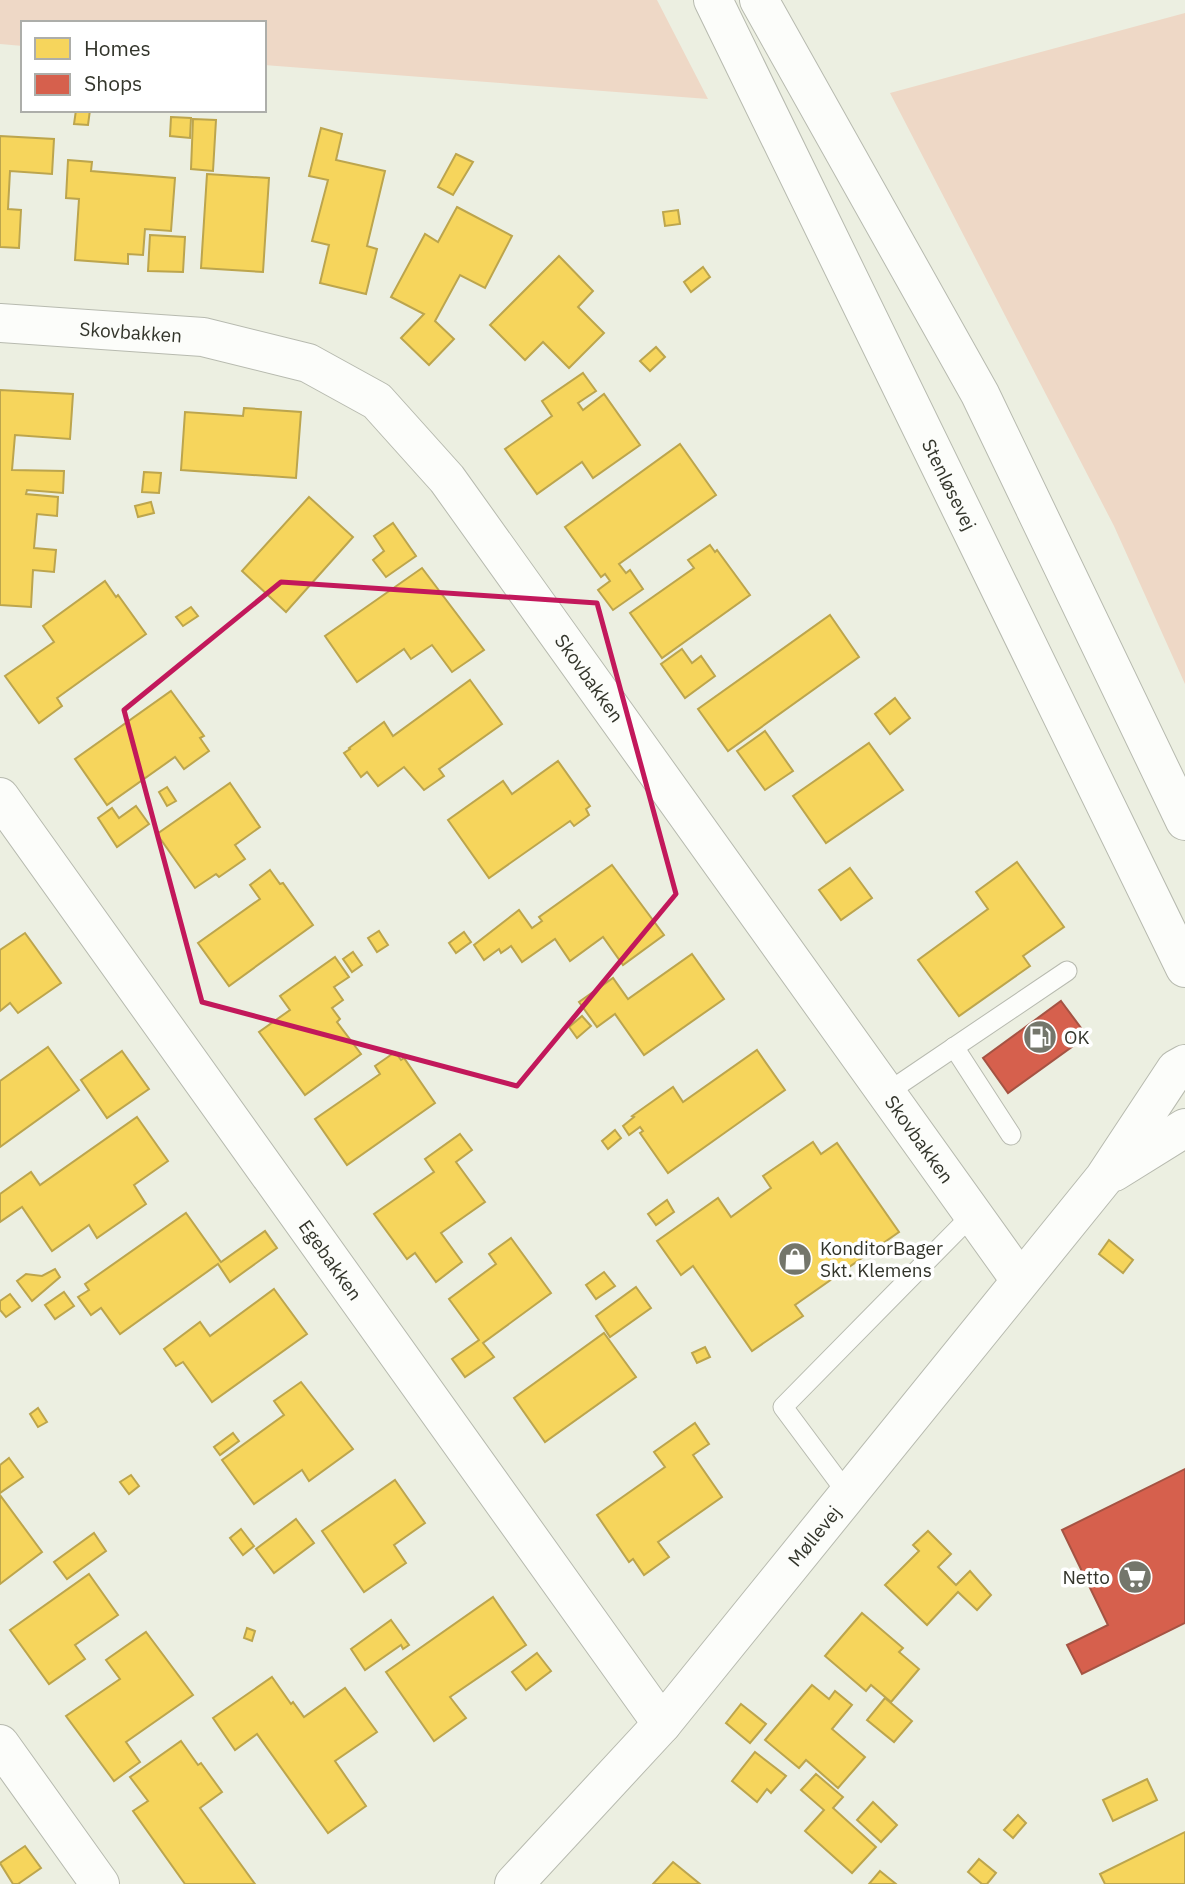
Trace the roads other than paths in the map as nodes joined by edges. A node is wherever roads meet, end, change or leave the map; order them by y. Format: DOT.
graph roads {
  1 [pos="713,0"];
  2 [pos="759,0"];
  3 [pos="0,323"];
  4 [pos="0,797"];
  5 [pos="1185,821"];
  6 [pos="1185,968"];
  7 [pos="1067,971"];
  8 [pos="954,1047"];
  9 [pos="1185,1064"];
  10 [pos="885,1094"];
  11 [pos="1185,1128"];
  12 [pos="1011,1135"];
  13 [pos="1104,1178"];
  14 [pos="972,1215"];
  15 [pos="1020,1280"];
  16 [pos="848,1493"];
  17 [pos="662,1724"];
  18 [pos="0,1744"];
  19 [pos="525,1881"];
  20 [pos="100,1884"];
  1 -- 6 [label="street, Stenløsevej"];
  2 -- 5 [label="street"];
  3 -- 10 [label="street, Skovbakken"];
  4 -- 17 [label="street, Egebakken"];
  7 -- 8 [label="lane"];
  8 -- 10 [label="lane"];
  8 -- 12 [label="lane"];
  9 -- 13 [label="street, Møllevej"];
  10 -- 14 [label="street, Skovbakken"];
  11 -- 13 [label="street, Møllevej"];
  13 -- 15 [label="street, Møllevej"];
  14 -- 15 [label="street, Skovbakken"];
  14 -- 16 [label="lane"];
  15 -- 16 [label="street, Møllevej"];
  16 -- 17 [label="street, Møllevej"];
  17 -- 19 [label="street, Møllevej"];
  18 -- 20 [label="street"];
}
